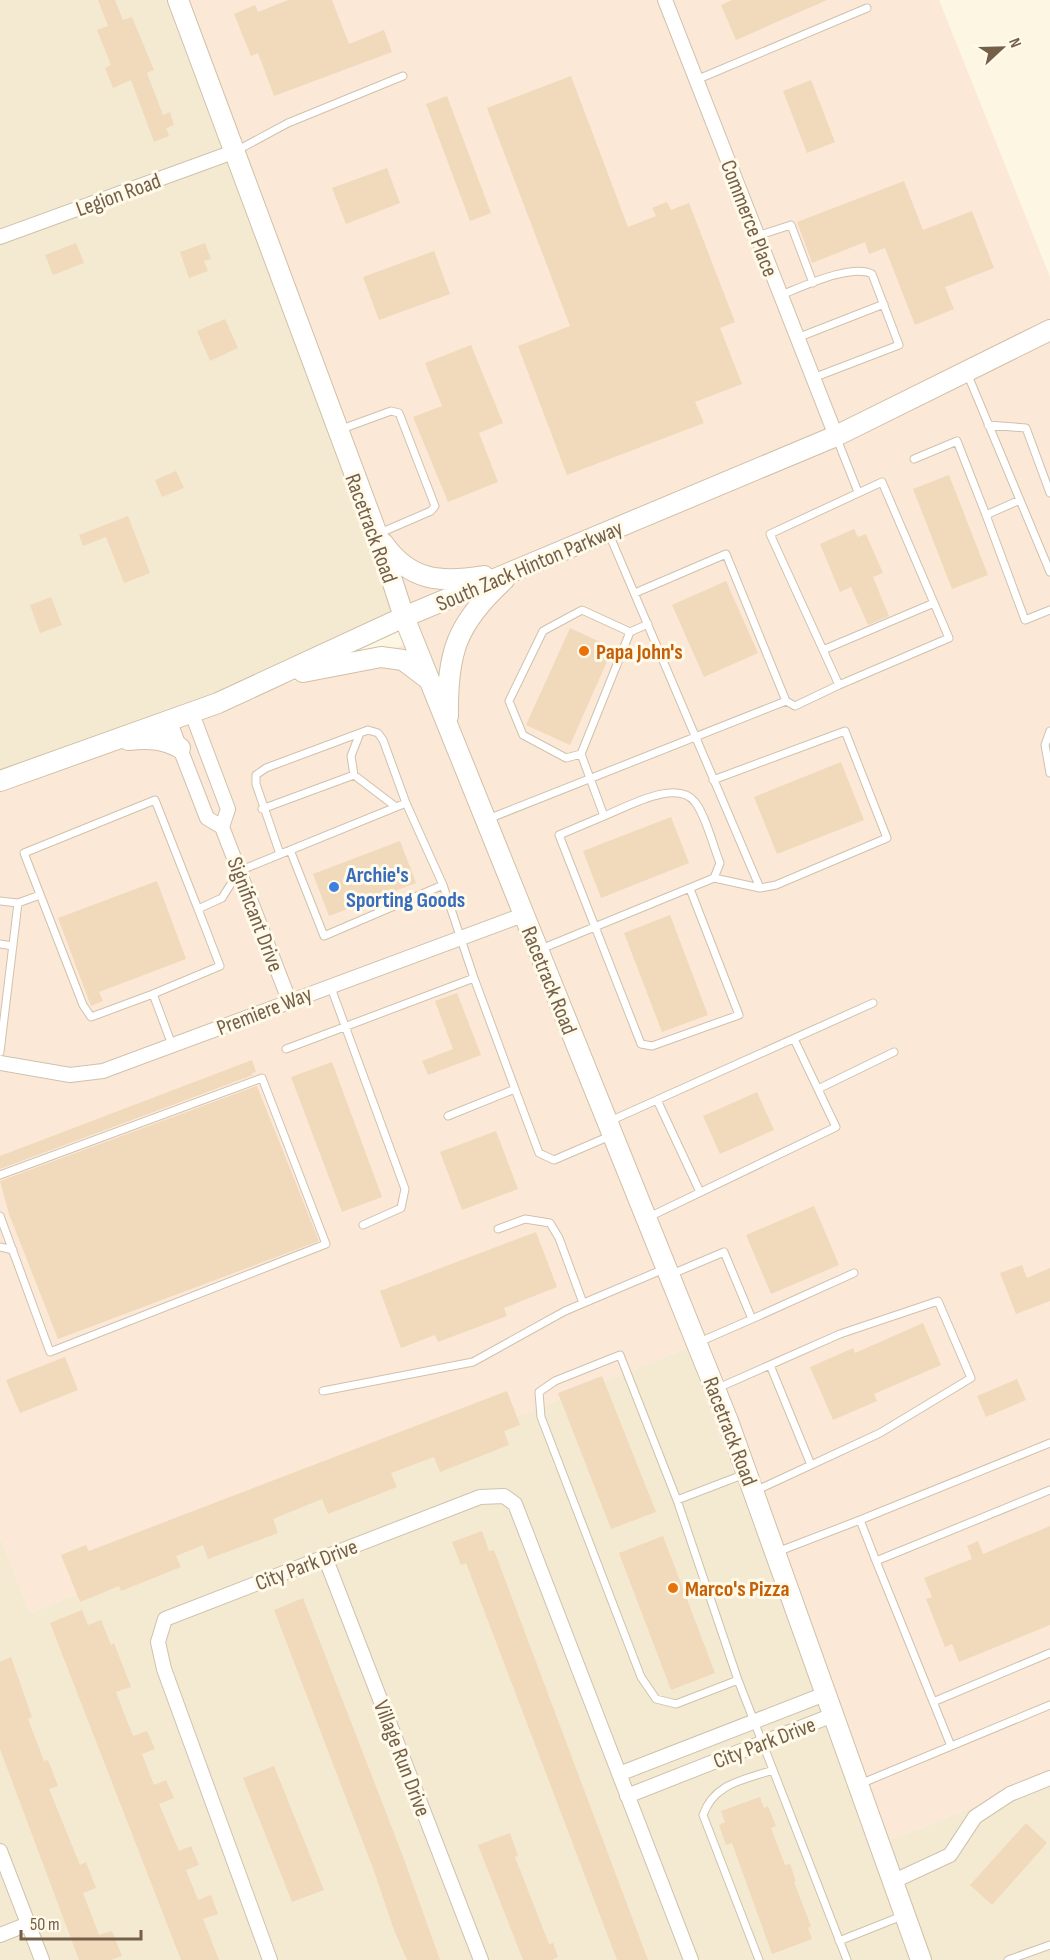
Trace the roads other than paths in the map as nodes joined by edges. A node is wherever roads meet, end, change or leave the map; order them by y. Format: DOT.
graph roads {
  1 [pos="665,0"];
  2 [pos="183,1"];
  3 [pos="867,8"];
  4 [pos="403,76"];
  5 [pos="696,81"];
  6 [pos="236,151"];
  7 [pos="757,236"];
  8 [pos="0,237"];
  9 [pos="813,283"];
  10 [pos="780,295"];
  11 [pos="884,304"];
  12 [pos="1050,330"];
  13 [pos="797,338"];
  14 [pos="966,371"];
  15 [pos="813,378"];
  16 [pos="988,425"];
  17 [pos="337,431"];
  18 [pos="836,436"];
  19 [pos="914,459"];
  20 [pos="858,492"];
  21 [pos="1050,493"];
  22 [pos="1020,500"];
  23 [pos="986,515"];
  24 [pos="608,532"];
  25 [pos="377,534"];
  26 [pos="514,571"];
  27 [pos="1050,572"];
  28 [pos="635,593"];
  29 [pos="934,603"];
  30 [pos="1050,610"];
  31 [pos="404,617"];
  32 [pos="648,624"];
  33 [pos="630,632"];
  34 [pos="823,650"];
  35 [pos="271,678"];
  36 [pos="430,681"];
  37 [pos="839,685"];
  38 [pos="786,701"];
  39 [pos="190,711"];
  40 [pos="169,720"];
  41 [pos="448,728"];
  42 [pos="1050,731"];
  43 [pos="360,733"];
  44 [pos="695,736"];
  45 [pos="114,741"];
  46 [pos="180,748"];
  47 [pos="581,754"];
  48 [pos="1050,772"];
  49 [pos="354,775"];
  50 [pos="590,778"];
  51 [pos="713,780"];
  52 [pos="0,781"];
  53 [pos="406,803"];
  54 [pos="396,807"];
  55 [pos="262,809"];
  56 [pos="604,816"];
  57 [pos="485,820"];
  58 [pos="222,828"];
  59 [pos="290,850"];
  60 [pos="280,854"];
  61 [pos="239,871"];
  62 [pos="714,878"];
  63 [pos="443,885"];
  64 [pos="690,888"];
  65 [pos="760,888"];
  66 [pos="40,895"];
  67 [pos="0,901"];
  68 [pos="18,903"];
  69 [pos="198,909"];
  70 [pos="524,915"];
  71 [pos="594,926"];
  72 [pos="461,937"];
  73 [pos="0,945"];
  74 [pos="13,946"];
  75 [pos="538,950"];
  76 [pos="474,978"];
  77 [pos="330,985"];
  78 [pos="153,994"];
  79 [pos="289,1000"];
  80 [pos="873,1003"];
  81 [pos="346,1026"];
  82 [pos="794,1038"];
  83 [pos="172,1045"];
  84 [pos="286,1049"];
  85 [pos="0,1052"];
  86 [pos="894,1052"];
  87 [pos="0,1063"];
  88 [pos="515,1089"];
  89 [pos="818,1089"];
  90 [pos="657,1100"];
  91 [pos="448,1116"];
  92 [pos="610,1128"];
  93 [pos="0,1175"];
  94 [pos="700,1192"];
  95 [pos="0,1216"];
  96 [pos="646,1218"];
  97 [pos="363,1225"];
  98 [pos="498,1229"];
  99 [pos="0,1247"];
  100 [pos="13,1250"];
  101 [pos="668,1271"];
  102 [pos="854,1273"];
  103 [pos="583,1303"];
  104 [pos="752,1319"];
  105 [pos="697,1343"];
  106 [pos="770,1365"];
  107 [pos="716,1389"];
  108 [pos="323,1391"];
  109 [pos="1050,1443"];
  110 [pos="811,1465"];
  111 [pos="750,1482"];
  112 [pos="1050,1490"];
  113 [pos="677,1500"];
  114 [pos="860,1520"];
  115 [pos="775,1552"];
  116 [pos="325,1557"];
  117 [pos="876,1561"];
  118 [pos="1050,1653"];
  119 [pos="738,1680"];
  120 [pos="825,1694"];
  121 [pos="933,1702"];
  122 [pos="1050,1706"];
  123 [pos="833,1715"];
  124 [pos="753,1721"];
  125 [pos="762,1743"];
  126 [pos="951,1746"];
  127 [pos="773,1770"];
  128 [pos="619,1774"];
  129 [pos="1050,1778"];
  130 [pos="858,1785"];
  131 [pos="627,1796"];
  132 [pos="0,1851"];
  133 [pos="892,1881"];
  134 [pos="905,1916"];
  135 [pos="28,1924"];
  136 [pos="0,1935"];
  137 [pos="839,1941"];
  138 [pos="1050,1945"];
  139 [pos="42,1960"];
  140 [pos="270,1960"];
  141 [pos="481,1960"];
  142 [pos="691,1960"];
  143 [pos="759,1960"];
  144 [pos="847,1960"];
  145 [pos="921,1960"];
  146 [pos="1008,1960"];
  1 -- 5 [label="street, Commerce Place"];
  2 -- 6 [label="street, Racetrack Road"];
  3 -- 5 [label="lane"];
  4 -- 6 [label="lane"];
  5 -- 7 [label="street, Commerce Place"];
  6 -- 8 [label="street, Legion Road"];
  6 -- 17 [label="street, Racetrack Road"];
  7 -- 9 [label="lane"];
  7 -- 10 [label="street, Commerce Place"];
  9 -- 10 [label="lane"];
  9 -- 11 [label="lane"];
  10 -- 13 [label="street, Commerce Place"];
  11 -- 13 [label="lane"];
  11 -- 15 [label="lane"];
  12 -- 14 [label="street, South Zack Hinton Parkway"];
  13 -- 15 [label="street, Commerce Place"];
  14 -- 16 [label="lane"];
  14 -- 18 [label="street, South Zack Hinton Parkway"];
  15 -- 18 [label="street, Commerce Place"];
  16 -- 21 [label="lane"];
  16 -- 22 [label="lane"];
  17 -- 25 [label="street, Racetrack Road"];
  17 -- 25 [label="lane"];
  18 -- 20 [label="lane"];
  18 -- 24 [label="street, South Zack Hinton Parkway"];
  19 -- 23 [label="lane"];
  20 -- 29 [label="lane"];
  20 -- 34 [label="lane"];
  22 -- 23 [label="lane"];
  22 -- 27 [label="lane"];
  23 -- 30 [label="lane"];
  24 -- 26 [label="street, South Zack Hinton Parkway"];
  24 -- 28 [label="lane"];
  25 -- 26 [label="street"];
  25 -- 31 [label="street, Racetrack Road"];
  26 -- 31 [label="street, South Zack Hinton Parkway"];
  26 -- 41 [label="street"];
  28 -- 32 [label="lane"];
  28 -- 38 [label="lane"];
  29 -- 34 [label="lane"];
  29 -- 37 [label="lane"];
  31 -- 35 [label="street, South Zack Hinton Parkway"];
  31 -- 36 [label="street, Racetrack Road"];
  32 -- 33 [label="lane"];
  32 -- 44 [label="lane"];
  33 -- 47 [label="lane"];
  33 -- 47 [label="lane"];
  34 -- 37 [label="lane"];
  35 -- 36 [label="street"];
  35 -- 39 [label="street, South Zack Hinton Parkway"];
  36 -- 41 [label="street, Racetrack Road"];
  37 -- 38 [label="lane"];
  38 -- 44 [label="lane"];
  39 -- 40 [label="street, South Zack Hinton Parkway"];
  39 -- 58 [label="street, Significant Drive"];
  40 -- 45 [label="street, South Zack Hinton Parkway"];
  40 -- 46 [label="street, Significant Drive"];
  41 -- 57 [label="street, Racetrack Road"];
  42 -- 48 [label="lane"];
  43 -- 49 [label="lane"];
  43 -- 53 [label="lane"];
  43 -- 55 [label="lane"];
  44 -- 50 [label="lane"];
  44 -- 51 [label="lane"];
  45 -- 46 [label="street"];
  45 -- 52 [label="street, South Zack Hinton Parkway"];
  46 -- 58 [label="street, Significant Drive"];
  47 -- 50 [label="lane"];
  49 -- 54 [label="lane"];
  49 -- 55 [label="lane"];
  50 -- 56 [label="lane"];
  50 -- 57 [label="lane"];
  51 -- 65 [label="lane"];
  51 -- 65 [label="lane"];
  53 -- 54 [label="lane"];
  53 -- 63 [label="lane"];
  54 -- 59 [label="lane"];
  55 -- 60 [label="lane"];
  56 -- 62 [label="lane"];
  56 -- 71 [label="lane"];
  57 -- 70 [label="street, Racetrack Road"];
  58 -- 61 [label="street, Significant Drive"];
  59 -- 60 [label="lane"];
  59 -- 63 [label="lane"];
  60 -- 61 [label="lane"];
  61 -- 69 [label="lane"];
  61 -- 79 [label="street, Significant Drive"];
  62 -- 64 [label="lane"];
  62 -- 65 [label="lane"];
  63 -- 72 [label="lane"];
  64 -- 71 [label="lane"];
  64 -- 71 [label="lane"];
  66 -- 68 [label="lane"];
  66 -- 69 [label="lane"];
  66 -- 78 [label="lane"];
  67 -- 68 [label="lane"];
  68 -- 74 [label="lane"];
  69 -- 78 [label="lane"];
  70 -- 72 [label="street, Premiere Way"];
  70 -- 75 [label="street, Racetrack Road"];
  71 -- 75 [label="lane"];
  72 -- 76 [label="lane"];
  72 -- 77 [label="street, Premiere Way"];
  73 -- 74 [label="lane"];
  74 -- 85 [label="lane"];
  75 -- 92 [label="street, Racetrack Road"];
  76 -- 81 [label="lane"];
  76 -- 88 [label="lane"];
  77 -- 79 [label="street, Premiere Way"];
  77 -- 81 [label="lane"];
  78 -- 83 [label="lane"];
  79 -- 83 [label="street, Premiere Way"];
  80 -- 82 [label="lane"];
  81 -- 84 [label="lane"];
  81 -- 97 [label="lane"];
  82 -- 89 [label="lane"];
  82 -- 90 [label="lane"];
  83 -- 87 [label="street, Premiere Way"];
  86 -- 89 [label="lane"];
  88 -- 91 [label="lane"];
  88 -- 92 [label="lane"];
  89 -- 94 [label="lane"];
  90 -- 92 [label="lane"];
  90 -- 94 [label="lane"];
  92 -- 96 [label="street, Racetrack Road"];
  93 -- 100 [label="lane"];
  94 -- 96 [label="lane"];
  95 -- 100 [label="lane"];
  96 -- 101 [label="street, Racetrack Road"];
  98 -- 103 [label="lane"];
  99 -- 100 [label="lane"];
  101 -- 103 [label="lane"];
  101 -- 104 [label="lane"];
  101 -- 105 [label="street, Racetrack Road"];
  102 -- 104 [label="lane"];
  103 -- 108 [label="lane"];
  104 -- 105 [label="lane"];
  105 -- 107 [label="street, Racetrack Road"];
  106 -- 107 [label="lane"];
  106 -- 110 [label="lane"];
  106 -- 110 [label="lane"];
  107 -- 111 [label="street, Racetrack Road"];
  109 -- 114 [label="lane"];
  110 -- 111 [label="lane"];
  111 -- 113 [label="lane"];
  111 -- 115 [label="street, Racetrack Road"];
  112 -- 117 [label="lane"];
  113 -- 119 [label="lane"];
  113 -- 119 [label="lane"];
  114 -- 115 [label="lane"];
  114 -- 117 [label="lane"];
  115 -- 120 [label="street, Racetrack Road"];
  116 -- 128 [label="street, City Park Drive"];
  116 -- 140 [label="street, City Park Drive"];
  116 -- 141 [label="street, Village Run Drive"];
  117 -- 121 [label="lane"];
  118 -- 121 [label="lane"];
  119 -- 124 [label="lane"];
  120 -- 123 [label="street, Racetrack Road"];
  120 -- 124 [label="street, City Park Drive"];
  121 -- 126 [label="lane"];
  122 -- 126 [label="lane"];
  123 -- 125 [label="street, City Park Drive"];
  123 -- 130 [label="street, Racetrack Road"];
  124 -- 125 [label="lane"];
  124 -- 128 [label="street, City Park Drive"];
  125 -- 127 [label="lane"];
  125 -- 131 [label="street, City Park Drive"];
  126 -- 130 [label="lane"];
  127 -- 137 [label="lane"];
  127 -- 143 [label="lane"];
  128 -- 131 [label="street, City Park Drive"];
  129 -- 133 [label="street"];
  130 -- 133 [label="street, Racetrack Road"];
  131 -- 142 [label="street, City Park Drive"];
  132 -- 135 [label="street"];
  133 -- 134 [label="street, Racetrack Road"];
  134 -- 137 [label="lane"];
  134 -- 145 [label="street, Racetrack Road"];
  135 -- 136 [label="street"];
  135 -- 139 [label="street"];
  137 -- 144 [label="lane"];
  138 -- 146 [label="lane"];
}
